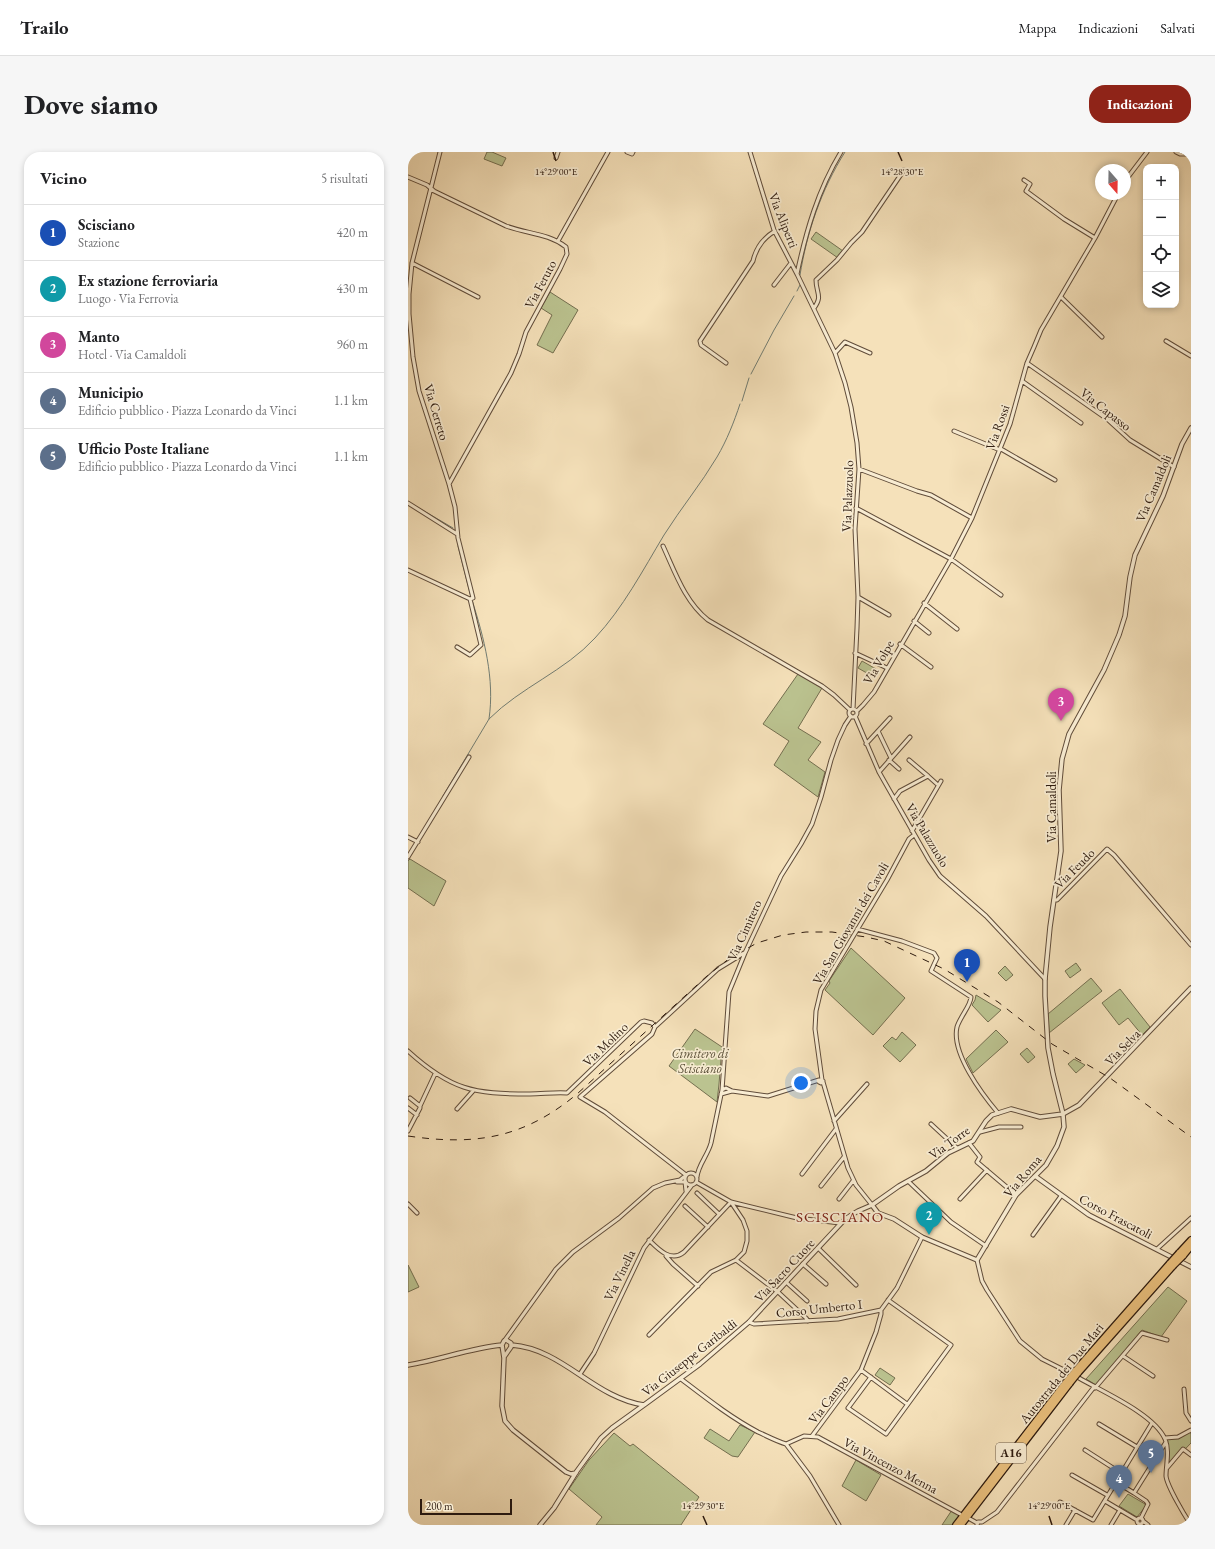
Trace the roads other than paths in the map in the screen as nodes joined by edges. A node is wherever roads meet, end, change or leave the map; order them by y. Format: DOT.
graph roads {
  1 [pos="440,152"];
  2 [pos="558,152"];
  3 [pos="608,152"];
  4 [pos="627,152"];
  5 [pos="633,152"];
  6 [pos="750,152"];
  7 [pos="841,152"];
  8 [pos="1147,152"];
  9 [pos="1176,152"];
  10 [pos="1191,154"];
  11 [pos="556,158"];
  12 [pos="904,170"];
  13 [pos="1131,173"];
  14 [pos="408,177"];
  15 [pos="1024,180"];
  16 [pos="430,188"];
  17 [pos="1115,200"];
  18 [pos="775,231"];
  19 [pos="1095,238"];
  20 [pos="558,241"];
  21 [pos="412,262"];
  22 [pos="791,263"];
  23 [pos="797,274"];
  24 [pos="774,285"];
  25 [pos="806,294"];
  26 [pos="478,297"];
  27 [pos="1061,297"];
  28 [pos="814,308"];
  29 [pos="1102,337"];
  30 [pos="1166,341"];
  31 [pos="835,353"];
  32 [pos="870,353"];
  33 [pos="1191,356"];
  34 [pos="726,363"];
  35 [pos="1027,363"];
  36 [pos="1022,382"];
  37 [pos="1081,423"];
  38 [pos="1191,428"];
  39 [pos="954,431"];
  40 [pos="1001,449"];
  41 [pos="1174,467"];
  42 [pos="859,469"];
  43 [pos="1055,480"];
  44 [pos="449,484"];
  45 [pos="408,503"];
  46 [pos="856,508"];
  47 [pos="972,518"];
  48 [pos="458,534"];
  49 [pos="663,546"];
  50 [pos="950,558"];
  51 [pos="408,570"];
  52 [pos="1001,595"];
  53 [pos="858,597"];
  54 [pos="470,599"];
  55 [pos="924,603"];
  56 [pos="889,615"];
  57 [pos="914,621"];
  58 [pos="958,629"];
  59 [pos="929,633"];
  60 [pos="900,644"];
  61 [pos="457,647"];
  62 [pos="855,653"];
  63 [pos="931,667"];
  64 [pos="887,668"];
  65 [pos="851,709"];
  66 [pos="857,711"];
  67 [pos="853,716"];
  68 [pos="890,718"];
  69 [pos="878,731"];
  70 [pos="910,737"];
  71 [pos="866,744"];
  72 [pos="469,757"];
  73 [pos="890,759"];
  74 [pos="910,760"];
  75 [pos="899,769"];
  76 [pos="879,772"];
  77 [pos="928,776"];
  78 [pos="941,781"];
  79 [pos="938,785"];
  80 [pos="894,798"];
  81 [pos="912,831"];
  82 [pos="914,835"];
  83 [pos="408,837"];
  84 [pos="418,842"];
  85 [pos="408,857"];
  86 [pos="1054,900"];
  87 [pos="857,929"];
  88 [pos="1191,945"];
  89 [pos="745,952"];
  90 [pos="1045,979"];
  91 [pos="1191,988"];
  92 [pos="655,1027"];
  93 [pos="408,1050"];
  94 [pos="435,1074"];
  95 [pos="722,1080"];
  96 [pos="820,1081"];
  97 [pos="867,1084"];
  98 [pos="722,1090"];
  99 [pos="730,1090"];
  100 [pos="473,1091"];
  101 [pos="721,1094"];
  102 [pos="410,1098"];
  103 [pos="420,1106"];
  104 [pos="408,1108"];
  105 [pos="457,1109"];
  106 [pos="998,1113"];
  107 [pos="1063,1114"];
  108 [pos="417,1115"];
  109 [pos="834,1121"];
  110 [pos="931,1124"];
  111 [pos="1021,1127"];
  112 [pos="836,1129"];
  113 [pos="408,1132"];
  114 [pos="980,1132"];
  115 [pos="969,1143"];
  116 [pos="957,1148"];
  117 [pos="844,1157"];
  118 [pos="700,1166"];
  119 [pos="986,1170"];
  120 [pos="690,1172"];
  121 [pos="802,1174"];
  122 [pos="686,1175"];
  123 [pos="1035,1176"];
  124 [pos="697,1177"];
  125 [pos="853,1181"];
  126 [pos="671,1182"];
  127 [pos="685,1182"];
  128 [pos="696,1182"];
  129 [pos="909,1182"];
  130 [pos="692,1185"];
  131 [pos="821,1186"];
  132 [pos="686,1191"];
  133 [pos="697,1193"];
  134 [pos="1016,1195"];
  135 [pos="1061,1196"];
  136 [pos="839,1199"];
  137 [pos="960,1200"];
  138 [pos="731,1202"];
  139 [pos="408,1204"];
  140 [pos="872,1205"];
  141 [pos="685,1206"];
  142 [pos="417,1213"];
  143 [pos="719,1214"];
  144 [pos="1191,1218"];
  145 [pos="840,1223"];
  146 [pos="708,1227"];
  147 [pos="1033,1235"];
  148 [pos="922,1237"];
  149 [pos="649,1240"];
  150 [pos="1191,1240"];
  151 [pos="646,1245"];
  152 [pos="654,1246"];
  153 [pos="986,1246"];
  154 [pos="1191,1246"];
  155 [pos="818,1248"];
  156 [pos="1157,1249"];
  157 [pos="665,1254"];
  158 [pos="1181,1254"];
  159 [pos="736,1260"];
  160 [pos="977,1260"];
  161 [pos="803,1264"];
  162 [pos="1191,1267"];
  163 [pos="786,1282"];
  164 [pos="826,1284"];
  165 [pos="856,1285"];
  166 [pos="698,1286"];
  167 [pos="778,1292"];
  168 [pos="888,1300"];
  169 [pos="807,1301"];
  170 [pos="881,1310"];
  171 [pos="808,1321"];
  172 [pos="749,1322"];
  173 [pos="511,1332"];
  174 [pos="649,1335"];
  175 [pos="505,1340"];
  176 [pos="1167,1340"];
  177 [pos="511,1345"];
  178 [pos="503,1346"];
  179 [pos="1122,1356"];
  180 [pos="504,1358"];
  181 [pos="408,1365"];
  182 [pos="861,1370"];
  183 [pos="1068,1372"];
  184 [pos="580,1374"];
  185 [pos="1077,1374"];
  186 [pos="1153,1376"];
  187 [pos="870,1377"];
  188 [pos="682,1379"];
  189 [pos="1068,1382"];
  190 [pos="1095,1387"];
  191 [pos="1184,1390"];
  192 [pos="907,1404"];
  193 [pos="644,1405"];
  194 [pos="1191,1421"];
  195 [pos="1152,1423"];
  196 [pos="1099,1424"];
  197 [pos="1191,1430"];
  198 [pos="812,1436"];
  199 [pos="1166,1440"];
  200 [pos="786,1444"];
  201 [pos="1137,1447"];
  202 [pos="1085,1450"];
  203 [pos="1191,1454"];
  204 [pos="1167,1468"];
  205 [pos="1122,1473"];
  206 [pos="1072,1475"];
  207 [pos="571,1477"];
  208 [pos="1116,1482"];
  209 [pos="1134,1493"];
  210 [pos="1107,1495"];
  211 [pos="1105,1501"];
  212 [pos="1060,1502"];
  213 [pos="1075,1510"];
  214 [pos="1120,1510"];
  215 [pos="960,1514"];
  216 [pos="970,1519"];
  217 [pos="1141,1522"];
  218 [pos="983,1523"];
  219 [pos="977,1524"];
  220 [pos="540,1525"];
  221 [pos="839,1525"];
  222 [pos="956,1525"];
  223 [pos="961,1525"];
  224 [pos="1066,1525"];
  225 [pos="1111,1525"];
  226 [pos="1148,1525"];
  227 [pos="1191,1525"];
  1 -- 16 [label="street, Via Cerreto"];
  2 -- 11 [label="street"];
  3 -- 20 [label="street"];
  4 -- 5 [label="street"];
  6 -- 18 [label="street, Via Aliperti"];
  7 -- 23 [label="street"];
  8 -- 13 [label="street"];
  9 -- 10 [label="street"];
  12 -- 28 [label="street"];
  14 -- 16 [label="street"];
  15 -- 19 [label="street"];
  16 -- 20 [label="street"];
  16 -- 21 [label="street, Via Cerreto"];
  17 -- 19 [label="street, Via Rossi"];
  18 -- 22 [label="street, Via Aliperti"];
  18 -- 34 [label="street"];
  19 -- 27 [label="street, Via Rossi"];
  20 -- 44 [label="street, Via Feruto"];
  21 -- 26 [label="street"];
  21 -- 44 [label="street, Via Cerreto"];
  22 -- 23 [label="street, Via Aliperti"];
  22 -- 24 [label="street"];
  23 -- 25 [label="street, Via Aliperti"];
  25 -- 28 [label="street, Via Palazzuolo"];
  27 -- 29 [label="street"];
  27 -- 35 [label="street, Via Rossi"];
  28 -- 31 [label="street, Via Palazzuolo"];
  30 -- 33 [label="street"];
  31 -- 32 [label="street"];
  31 -- 42 [label="street, Via Palazzuolo"];
  35 -- 36 [label="street, Via Rossi"];
  35 -- 41 [label="street, Via Capasso"];
  36 -- 37 [label="street"];
  36 -- 40 [label="street, Via Rossi"];
  38 -- 41 [label="street, Via Camaldoli"];
  39 -- 40 [label="street"];
  40 -- 43 [label="street"];
  40 -- 47 [label="street, Via Rossi"];
  41 -- 86 [label="street, Via Camaldoli"];
  42 -- 46 [label="street, Via Palazzuolo"];
  42 -- 47 [label="street"];
  44 -- 48 [label="street, Via Cerreto"];
  45 -- 48 [label="street"];
  46 -- 50 [label="street"];
  46 -- 53 [label="street, Via Palazzuolo"];
  47 -- 50 [label="street, Via Rossi"];
  48 -- 54 [label="street, Via Cerreto"];
  49 -- 65 [label="street"];
  50 -- 52 [label="street"];
  50 -- 55 [label="street, Via Rossi"];
  51 -- 54 [label="street"];
  53 -- 56 [label="street"];
  53 -- 62 [label="street, Via Palazzuolo"];
  54 -- 61 [label="street, Via Cerreto"];
  55 -- 57 [label="street, Via Rossi"];
  55 -- 58 [label="street"];
  57 -- 59 [label="street"];
  57 -- 60 [label="street, Via Volpe"];
  60 -- 63 [label="street"];
  60 -- 64 [label="street, Via Volpe"];
  62 -- 64 [label="street"];
  62 -- 65 [label="street, Via Palazzuolo"];
  64 -- 66 [label="street, Via Volpe"];
  65 -- 66 [label="street"];
  65 -- 67 [label="street, Via Palazzuolo"];
  66 -- 67 [label="street, Via Cimitero"];
  67 -- 71 [label="street, Via Palazzuolo"];
  67 -- 89 [label="street, Via Cimitero"];
  68 -- 69 [label="street"];
  69 -- 71 [label="street"];
  69 -- 73 [label="street"];
  70 -- 73 [label="street"];
  71 -- 76 [label="street, Via Palazzuolo"];
  72 -- 84 [label="street"];
  73 -- 75 [label="street"];
  73 -- 76 [label="street"];
  74 -- 77 [label="street"];
  76 -- 80 [label="street, Via Palazzuolo"];
  77 -- 79 [label="street"];
  77 -- 80 [label="street"];
  78 -- 79 [label="street"];
  79 -- 81 [label="street"];
  80 -- 81 [label="street, Via Palazzuolo"];
  81 -- 82 [label="street, Via Palazzuolo"];
  82 -- 87 [label="street, Via San Giovanni dei Cavoli"];
  82 -- 90 [label="street, Via Palazzuolo"];
  83 -- 84 [label="street"];
  84 -- 85 [label="street"];
  86 -- 88 [label="street, Via Feudo"];
  86 -- 90 [label="street, Via Camaldoli"];
  87 -- 96 [label="street, Via San Giovanni dei Cavoli"];
  87 -- 106 [label="street"];
  89 -- 92 [label="street"];
  89 -- 95 [label="street, Via Cimitero"];
  90 -- 107 [label="street, Via Camaldoli"];
  91 -- 107 [label="street, Via Selva"];
  92 -- 100 [label="street, Via Molino"];
  92 -- 122 [label="street, Via Molino"];
  93 -- 94 [label="street, Via Molino"];
  94 -- 100 [label="street, Via Molino"];
  94 -- 103 [label="street"];
  95 -- 98 [label="street, Via Cimitero"];
  95 -- 99 [label="street"];
  96 -- 99 [label="street"];
  96 -- 109 [label="street, Via San Giovanni dei Cavoli"];
  97 -- 109 [label="street"];
  98 -- 99 [label="street"];
  98 -- 101 [label="street, Via Cimitero"];
  99 -- 101 [label="street"];
  100 -- 105 [label="street"];
  101 -- 118 [label="street, Via Cimitero"];
  102 -- 103 [label="street"];
  103 -- 108 [label="street"];
  104 -- 108 [label="street"];
  106 -- 107 [label="street"];
  106 -- 114 [label="street, Via Torre"];
  107 -- 123 [label="street, Via Roma"];
  108 -- 113 [label="street"];
  109 -- 112 [label="street, Via San Giovanni dei Cavoli"];
  110 -- 116 [label="street"];
  111 -- 114 [label="street"];
  112 -- 117 [label="street, Via San Giovanni dei Cavoli"];
  112 -- 121 [label="street"];
  114 -- 115 [label="street, Via Torre"];
  115 -- 116 [label="street, Via Torre"];
  115 -- 119 [label="street"];
  116 -- 129 [label="street, Via Torre"];
  117 -- 125 [label="street, Via San Giovanni dei Cavoli"];
  117 -- 131 [label="street"];
  118 -- 120 [label="street"];
  118 -- 124 [label="street, Via Cimitero"];
  119 -- 134 [label="street"];
  119 -- 137 [label="street"];
  120 -- 122 [label="street"];
  120 -- 124 [label="street"];
  122 -- 126 [label="street"];
  122 -- 127 [label="street"];
  123 -- 134 [label="street, Via Roma"];
  123 -- 135 [label="street, Corso Frascatoli"];
  124 -- 128 [label="street"];
  125 -- 136 [label="street"];
  125 -- 140 [label="street, Via San Giovanni dei Cavoli"];
  126 -- 127 [label="street"];
  126 -- 173 [label="street"];
  127 -- 130 [label="street"];
  127 -- 132 [label="street"];
  128 -- 130 [label="street"];
  128 -- 138 [label="street"];
  129 -- 140 [label="street, Via Torre"];
  129 -- 153 [label="street"];
  130 -- 132 [label="street, Via Vinella"];
  132 -- 149 [label="street, Via Vinella"];
  133 -- 143 [label="street"];
  134 -- 153 [label="street, Via Roma"];
  135 -- 147 [label="street"];
  135 -- 156 [label="street, Corso Frascatoli"];
  138 -- 143 [label="street"];
  138 -- 145 [label="street"];
  138 -- 159 [label="street"];
  139 -- 142 [label="street"];
  140 -- 145 [label="street, Via Sacro Cuore"];
  140 -- 148 [label="street"];
  141 -- 146 [label="street"];
  143 -- 146 [label="street"];
  144 -- 156 [label="street"];
  145 -- 155 [label="street, Via Sacro Cuore"];
  146 -- 157 [label="street"];
  148 -- 160 [label="street"];
  148 -- 168 [label="street, Corso Umberto I"];
  149 -- 151 [label="street, Via Vinella"];
  149 -- 152 [label="street"];
  150 -- 158 [label="highway, Autostrada dei Due Mari / A16"];
  151 -- 152 [label="street"];
  151 -- 184 [label="street, Via Vinella"];
  152 -- 157 [label="street"];
  153 -- 160 [label="street, Via Roma"];
  154 -- 158 [label="highway, Autostrada dei Due Mari / A16"];
  155 -- 161 [label="street, Via Sacro Cuore"];
  155 -- 165 [label="street"];
  156 -- 162 [label="street, Corso Frascatoli"];
  157 -- 166 [label="street"];
  158 -- 185 [label="highway, Autostrada dei Due Mari / A16, bridge"];
  159 -- 166 [label="street"];
  159 -- 167 [label="street"];
  160 -- 183 [label="street"];
  161 -- 163 [label="street, Via Sacro Cuore"];
  161 -- 164 [label="street"];
  163 -- 167 [label="street, Via Sacro Cuore"];
  163 -- 169 [label="street"];
  166 -- 174 [label="street"];
  167 -- 171 [label="street"];
  167 -- 172 [label="street, Via Sacro Cuore"];
  168 -- 170 [label="street, Corso Umberto I"];
  168 -- 192 [label="street"];
  170 -- 171 [label="street, Corso Umberto I"];
  170 -- 182 [label="street, Via Campo"];
  171 -- 172 [label="street, Corso Umberto I"];
  172 -- 188 [label="street, Via Giuseppe Garibaldi"];
  173 -- 175 [label="street"];
  173 -- 177 [label="street"];
  175 -- 177 [label="street"];
  175 -- 178 [label="street"];
  176 -- 179 [label="street"];
  177 -- 178 [label="street"];
  177 -- 180 [label="street"];
  177 -- 184 [label="street, Via Giuseppe Garibaldi"];
  178 -- 180 [label="street"];
  178 -- 181 [label="street"];
  179 -- 186 [label="street"];
  179 -- 190 [label="street"];
  180 -- 207 [label="street"];
  182 -- 187 [label="street, Via Campo"];
  182 -- 198 [label="street, Via Campo"];
  184 -- 193 [label="street, Via Giuseppe Garibaldi"];
  185 -- 189 [label="highway, Autostrada dei Due Mari / A16, bridge"];
  185 -- 190 [label="street"];
  187 -- 192 [label="street, Via Campo"];
  187 -- 192 [label="street, Via Campo"];
  188 -- 193 [label="street, Via Giuseppe Garibaldi"];
  188 -- 200 [label="street"];
  189 -- 222 [label="highway, Autostrada dei Due Mari / A16"];
  189 -- 223 [label="highway, Autostrada dei Due Mari / A16"];
  190 -- 195 [label="street"];
  190 -- 218 [label="street"];
  191 -- 194 [label="street"];
  193 -- 207 [label="street"];
  195 -- 199 [label="street"];
  195 -- 201 [label="street"];
  196 -- 201 [label="street"];
  197 -- 199 [label="street"];
  198 -- 200 [label="street, Via Campo"];
  198 -- 215 [label="street, Via Vincenzo Menna"];
  199 -- 204 [label="street"];
  199 -- 209 [label="street"];
  200 -- 221 [label="street"];
  201 -- 205 [label="street"];
  202 -- 205 [label="street"];
  203 -- 204 [label="street"];
  204 -- 227 [label="street"];
  205 -- 208 [label="street"];
  206 -- 210 [label="street"];
  207 -- 220 [label="street"];
  208 -- 209 [label="street"];
  208 -- 210 [label="street"];
  209 -- 217 [label="street"];
  210 -- 211 [label="street"];
  211 -- 213 [label="street"];
  211 -- 214 [label="street"];
  212 -- 213 [label="street"];
  213 -- 224 [label="street"];
  214 -- 217 [label="street"];
  214 -- 225 [label="street"];
  216 -- 219 [label="street"];
  217 -- 226 [label="street"];
  218 -- 219 [label="street"];
}
